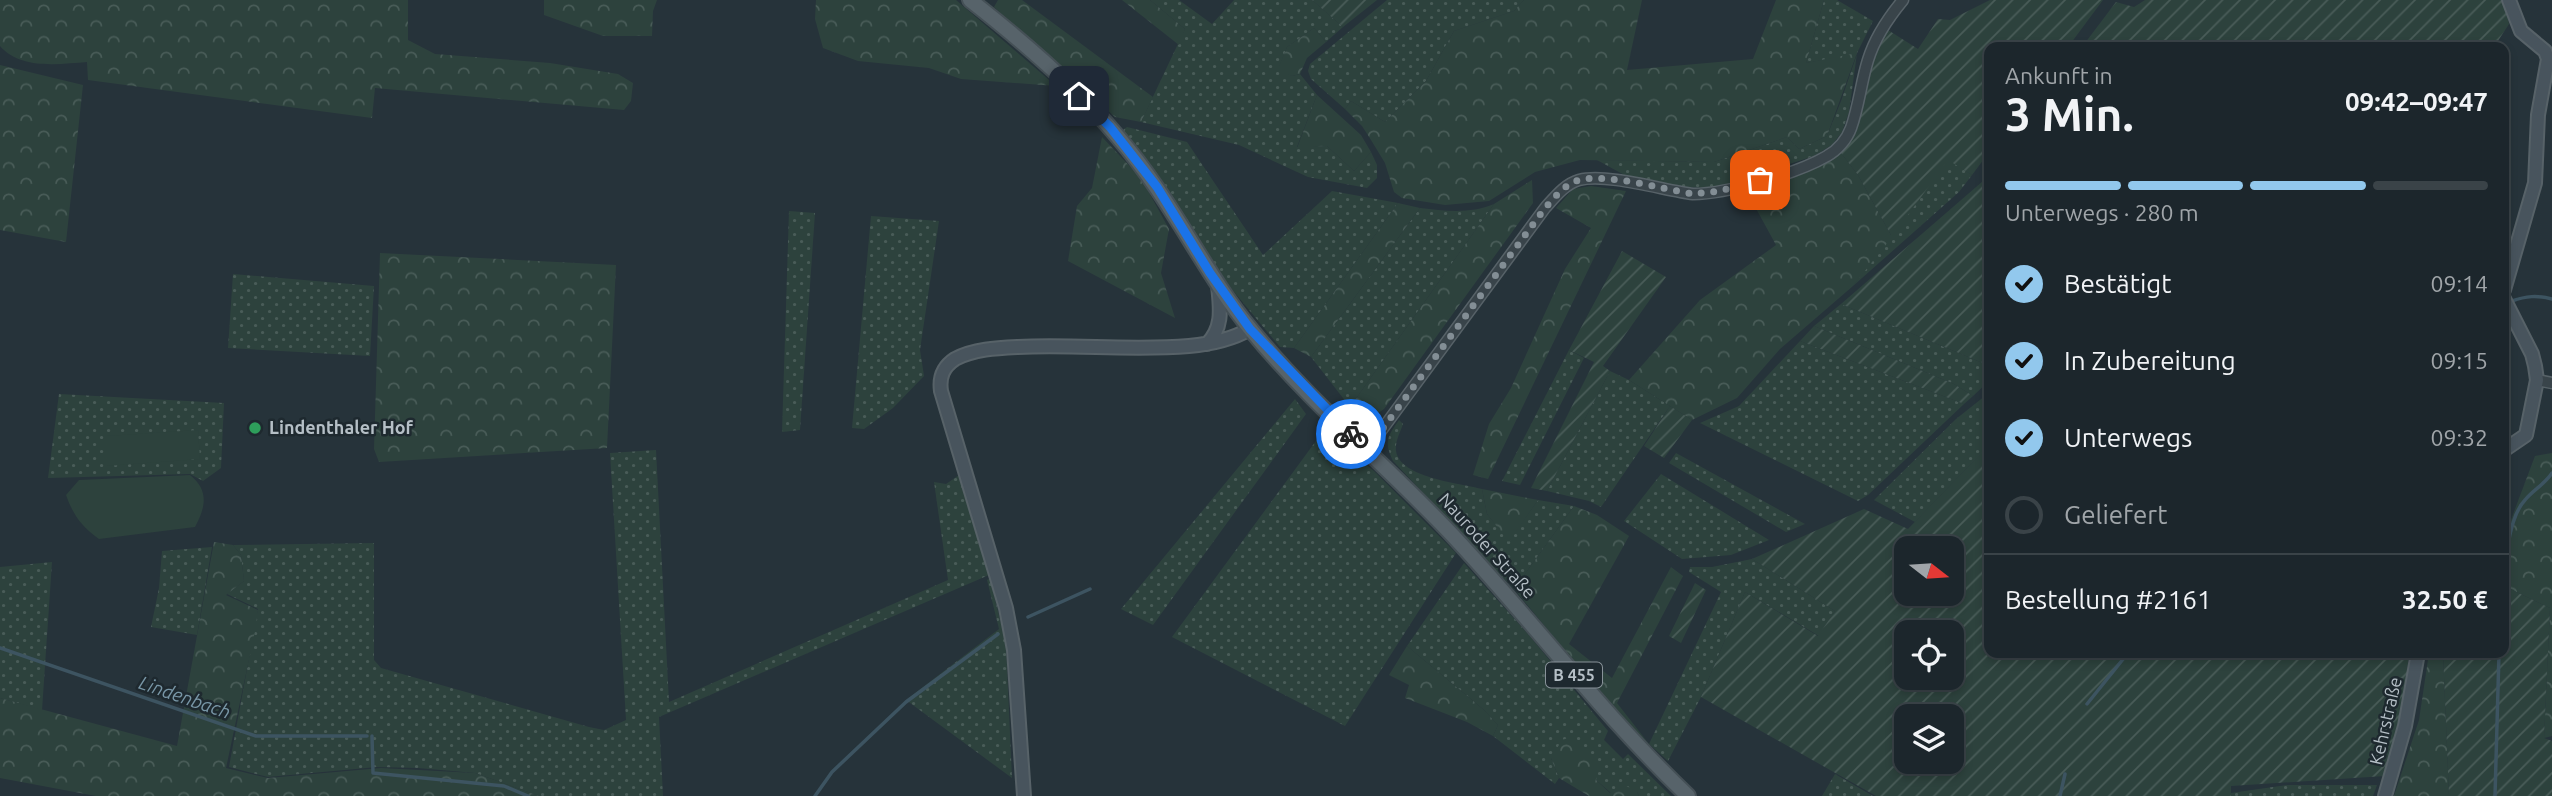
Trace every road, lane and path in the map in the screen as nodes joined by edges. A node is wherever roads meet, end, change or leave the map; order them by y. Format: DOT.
graph roads {
  1 [pos="970,0"];
  2 [pos="1903,0"];
  3 [pos="2509,0"];
  4 [pos="2549,53"];
  5 [pos="2509,272"];
  6 [pos="1218,285"];
  7 [pos="2509,309"];
  8 [pos="1250,329"];
  9 [pos="1207,344"];
  10 [pos="2537,380"];
  11 [pos="2552,383"];
  12 [pos="2509,447"];
  13 [pos="1367,450"];
  14 [pos="2417,658"];
  15 [pos="1024,796"];
  16 [pos="1688,796"];
  17 [pos="2385,796"];
  1 -- 6 [label="main road, B 455"];
  2 -- 13 [label="street"];
  3 -- 4 [label="street"];
  4 -- 5 [label="street"];
  6 -- 8 [label="main road, B 455"];
  6 -- 9 [label="street"];
  7 -- 10 [label="street"];
  8 -- 9 [label="street"];
  8 -- 13 [label="main road, Nauroder Straße / B 455"];
  9 -- 15 [label="street"];
  10 -- 11 [label="street"];
  10 -- 12 [label="street"];
  13 -- 16 [label="main road, Nauroder Straße / B 455"];
  14 -- 17 [label="street, Kehrstraße"];
}
